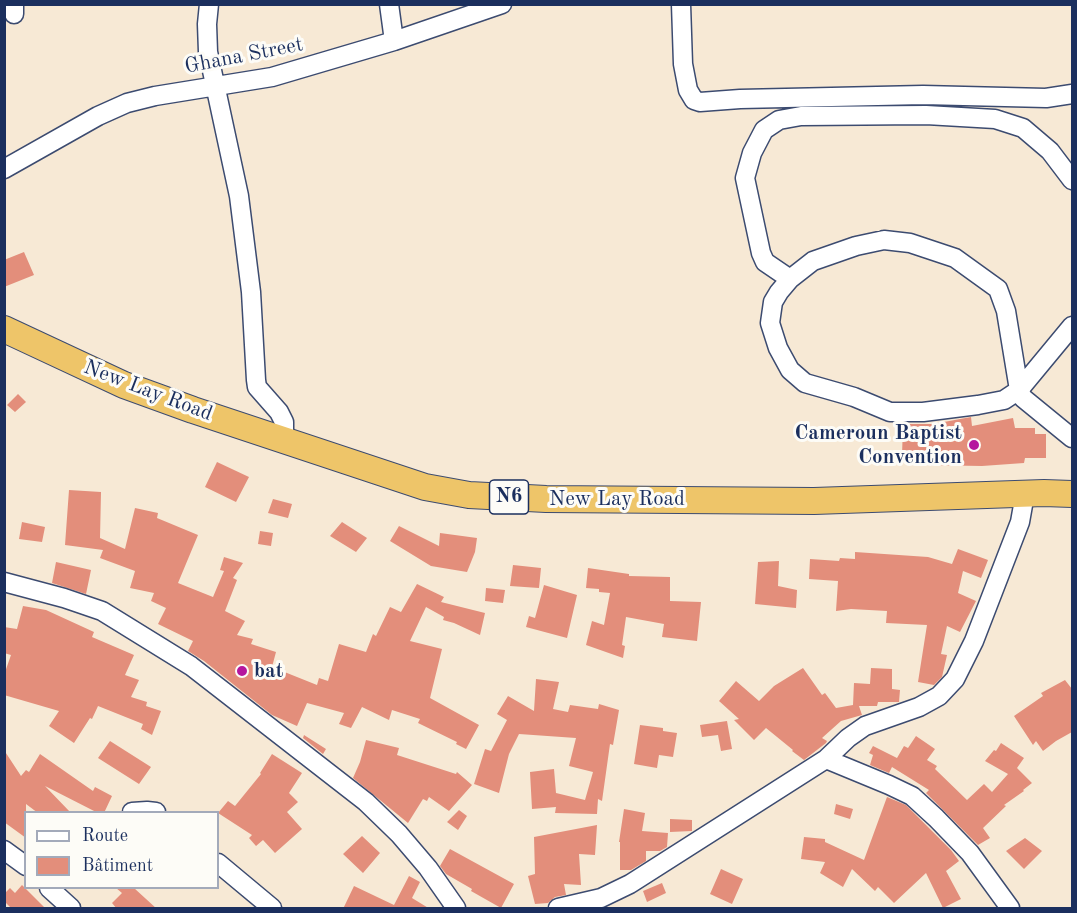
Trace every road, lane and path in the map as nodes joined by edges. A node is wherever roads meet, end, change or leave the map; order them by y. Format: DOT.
graph roads {
  1 [pos="209,4"];
  2 [pos="389,4"];
  3 [pos="502,4"];
  4 [pos="681,4"];
  5 [pos="394,41"];
  6 [pos="214,86"];
  7 [pos="1072,94"];
  8 [pos="4,169"];
  9 [pos="1072,180"];
  10 [pos="790,279"];
  11 [pos="1072,326"];
  12 [pos="4,329"];
  13 [pos="1018,390"];
  14 [pos="1072,438"];
  15 [pos="284,439"];
  16 [pos="1072,481"];
  17 [pos="1034,493"];
  18 [pos="1072,494"];
  19 [pos="4,582"];
  20 [pos="826,759"];
  21 [pos="4,850"];
  22 [pos="24,863"];
  23 [pos="219,864"];
  24 [pos="4,870"];
  25 [pos="50,889"];
  26 [pos="604,903"];
  27 [pos="71,909"];
  28 [pos="272,909"];
  29 [pos="456,909"];
  30 [pos="558,909"];
  31 [pos="1010,909"];
  1 -- 6 [label="street"];
  2 -- 5 [label="street"];
  3 -- 5 [label="street, Ghana Street"];
  4 -- 7 [label="street"];
  5 -- 6 [label="street, Ghana Street"];
  6 -- 8 [label="street, Ghana Street"];
  6 -- 15 [label="street"];
  9 -- 10 [label="street"];
  10 -- 13 [label="street"];
  10 -- 13 [label="street"];
  11 -- 13 [label="street"];
  12 -- 15 [label="highway, New Lay Road / N6"];
  13 -- 14 [label="street"];
  15 -- 17 [label="highway, New Lay Road / N6"];
  16 -- 17 [label="highway, N6"];
  17 -- 18 [label="highway, N6"];
  17 -- 20 [label="street"];
  19 -- 29 [label="street"];
  20 -- 26 [label="street"];
  20 -- 31 [label="street"];
  21 -- 22 [label="street"];
  22 -- 24 [label="street"];
  23 -- 28 [label="street"];
  25 -- 27 [label="street"];
  26 -- 30 [label="street"];
}
